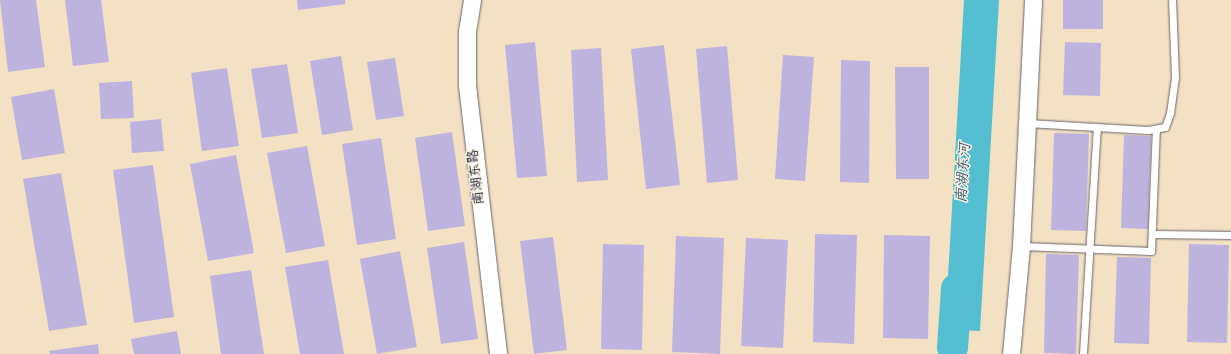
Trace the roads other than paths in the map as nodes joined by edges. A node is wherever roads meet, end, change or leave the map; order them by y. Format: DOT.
graph roads {
  1 [pos="472,0"];
  2 [pos="1033,0"];
  3 [pos="1172,0"];
  4 [pos="1027,123"];
  5 [pos="1097,127"];
  6 [pos="1156,129"];
  7 [pos="1152,234"];
  8 [pos="1231,235"];
  9 [pos="1021,246"];
  10 [pos="1089,249"];
  11 [pos="498,354"];
  12 [pos="1011,354"];
  13 [pos="1083,354"];
  1 -- 11 [label="street, 南湖东路"];
  2 -- 4 [label="street"];
  3 -- 6 [label="lane"];
  4 -- 5 [label="lane"];
  4 -- 9 [label="street"];
  5 -- 6 [label="lane"];
  5 -- 10 [label="lane"];
  6 -- 7 [label="lane"];
  7 -- 8 [label="lane"];
  7 -- 10 [label="lane"];
  9 -- 10 [label="lane"];
  9 -- 12 [label="street"];
  10 -- 13 [label="lane"];
}
